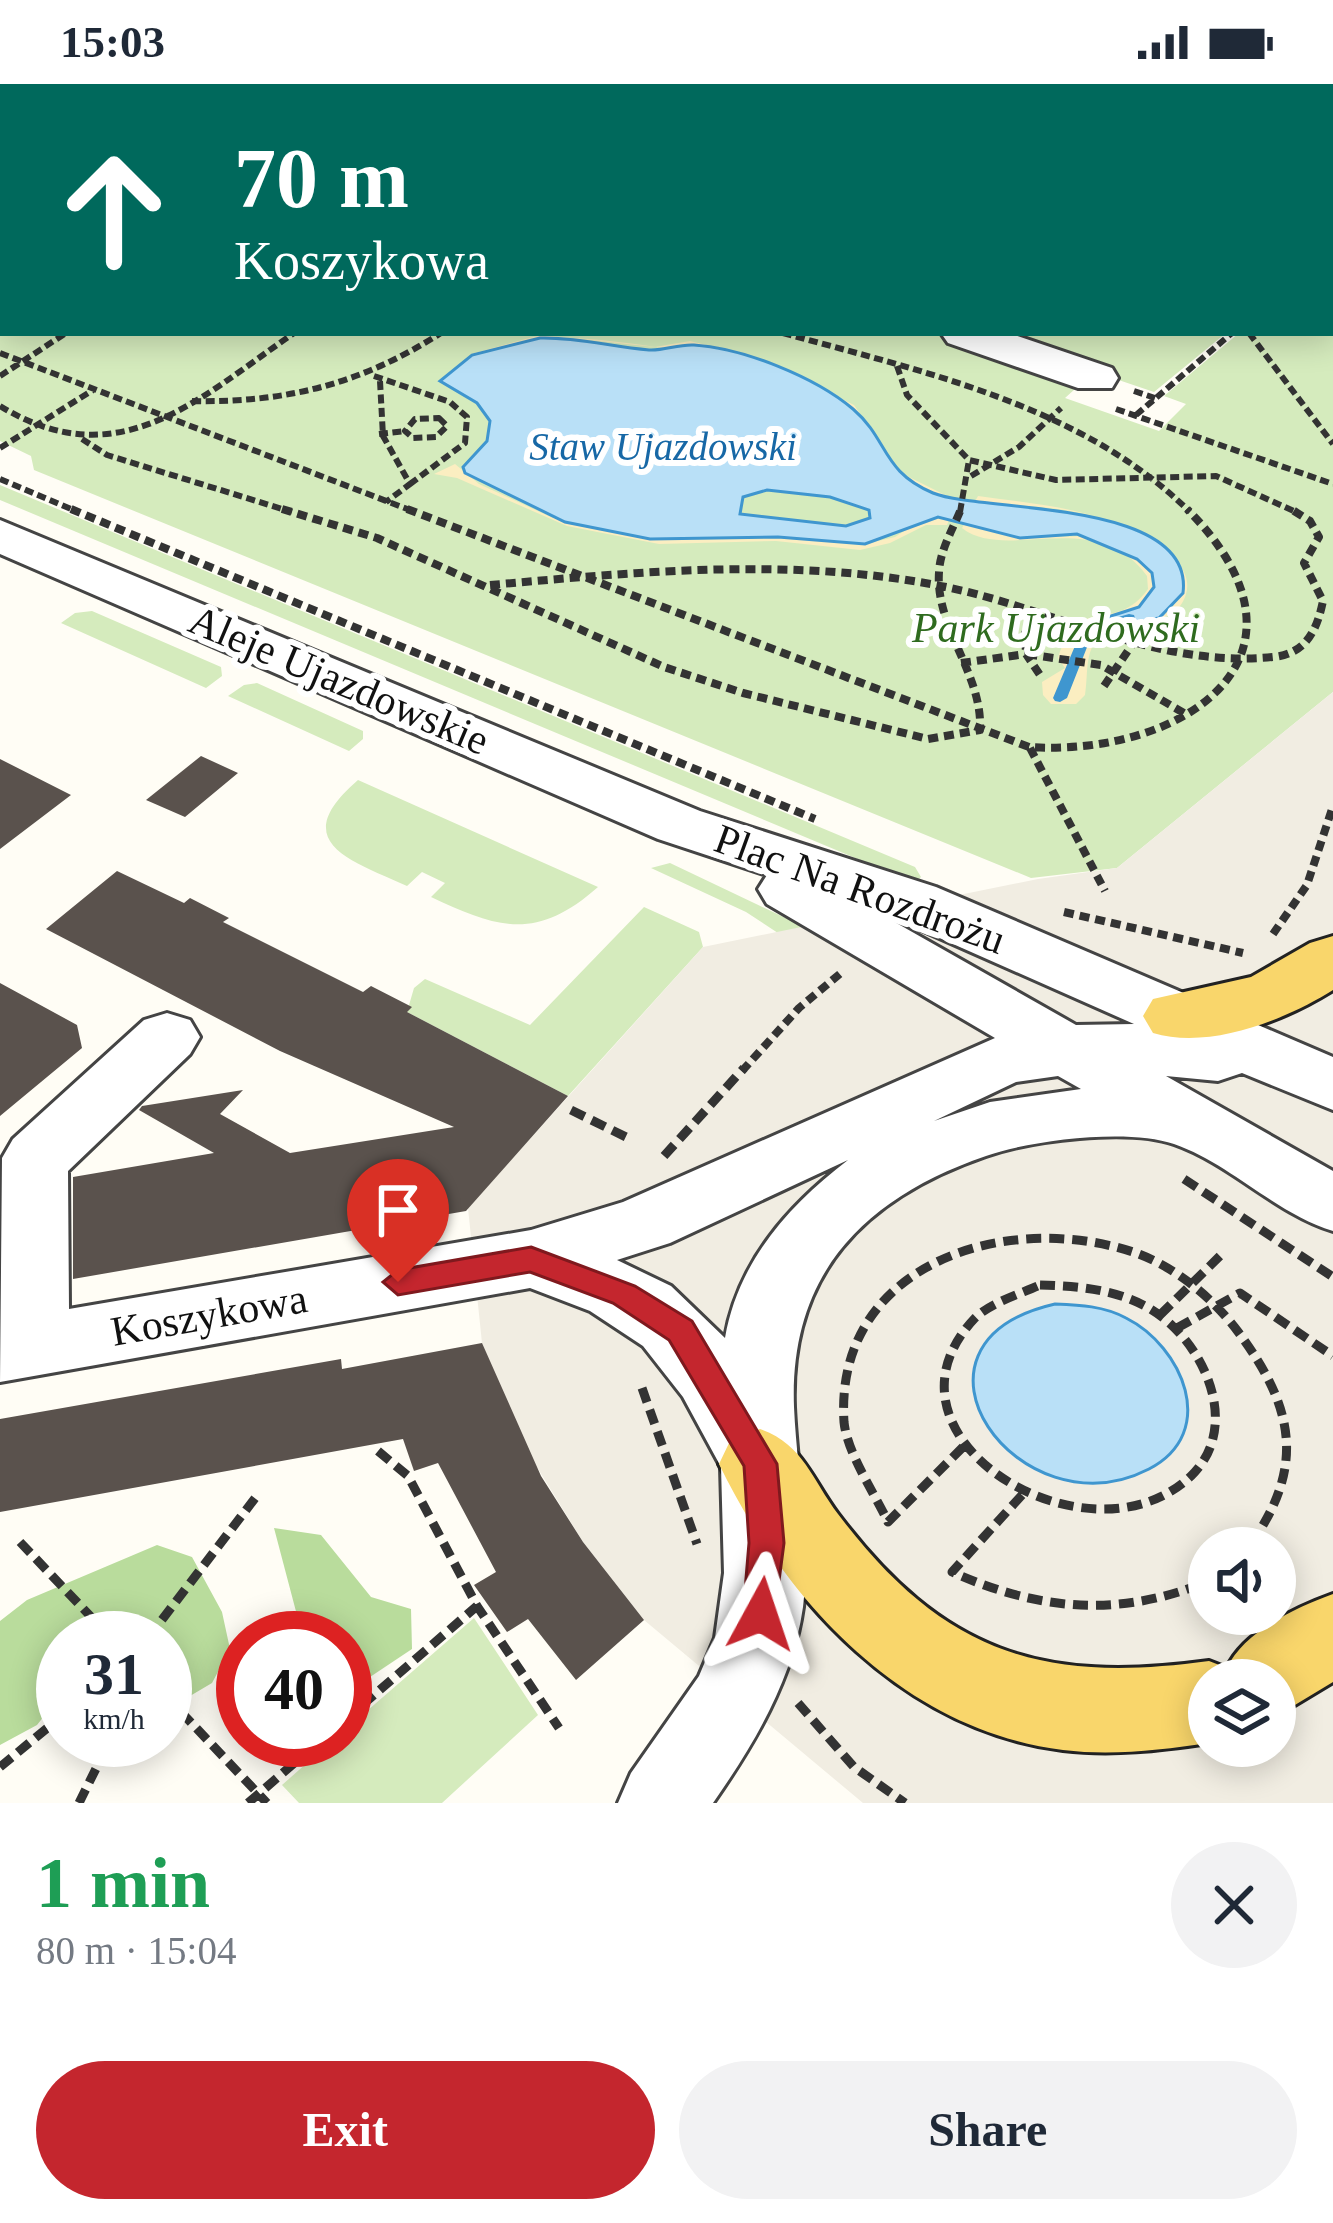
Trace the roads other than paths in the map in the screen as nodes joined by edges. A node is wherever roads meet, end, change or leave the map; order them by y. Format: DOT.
graph roads {
  1 [pos="973,336"];
  2 [pos="1094,377"];
  3 [pos="0,535"];
  4 [pos="679,824"];
  5 [pos="1333,959"];
  6 [pos="976,993"];
  7 [pos="1177,1016"];
  8 [pos="167,1037"];
  9 [pos="1067,1048"];
  10 [pos="969,1073"];
  11 [pos="1309,1075"];
  12 [pos="1183,1146"];
  13 [pos="1324,1194"];
  14 [pos="510,1263"];
  15 [pos="17,1348"];
  16 [pos="760,1464"];
  17 [pos="1333,1633"];
  18 [pos="1295,1659"];
  19 [pos="1188,1704"];
  20 [pos="662,1803"];
  1 -- 2 [label="street"];
  3 -- 4 [label="street, Aleje Ujazdowskie"];
  4 -- 6 [label="street, Plac Na Rozdrożu"];
  4 -- 7 [label="street, Plac Na Rozdrożu"];
  5 -- 7 [label="main road"];
  6 -- 9 [label="street, Plac Na Rozdrożu"];
  6 -- 10 [label="street, Plac Na Rozdrożu"];
  7 -- 11 [label="street, Plac Na Rozdrożu"];
  8 -- 15 [label="street"];
  9 -- 10 [label="street, Plac Na Rozdrożu"];
  9 -- 11 [label="street, Plac Na Rozdrożu"];
  9 -- 12 [label="street, Plac Na Rozdrożu"];
  10 -- 14 [label="street, Plac Na Rozdrożu"];
  12 -- 13 [label="street, Plac Na Rozdrożu"];
  12 -- 16 [label="street, Plac Na Rozdrożu"];
  14 -- 15 [label="street, Koszykowa"];
  14 -- 16 [label="street, Plac Na Rozdrożu"];
  16 -- 19 [label="main road"];
  16 -- 20 [label="street, Plac Na Rozdrożu"];
  17 -- 18 [label="main road"];
}
